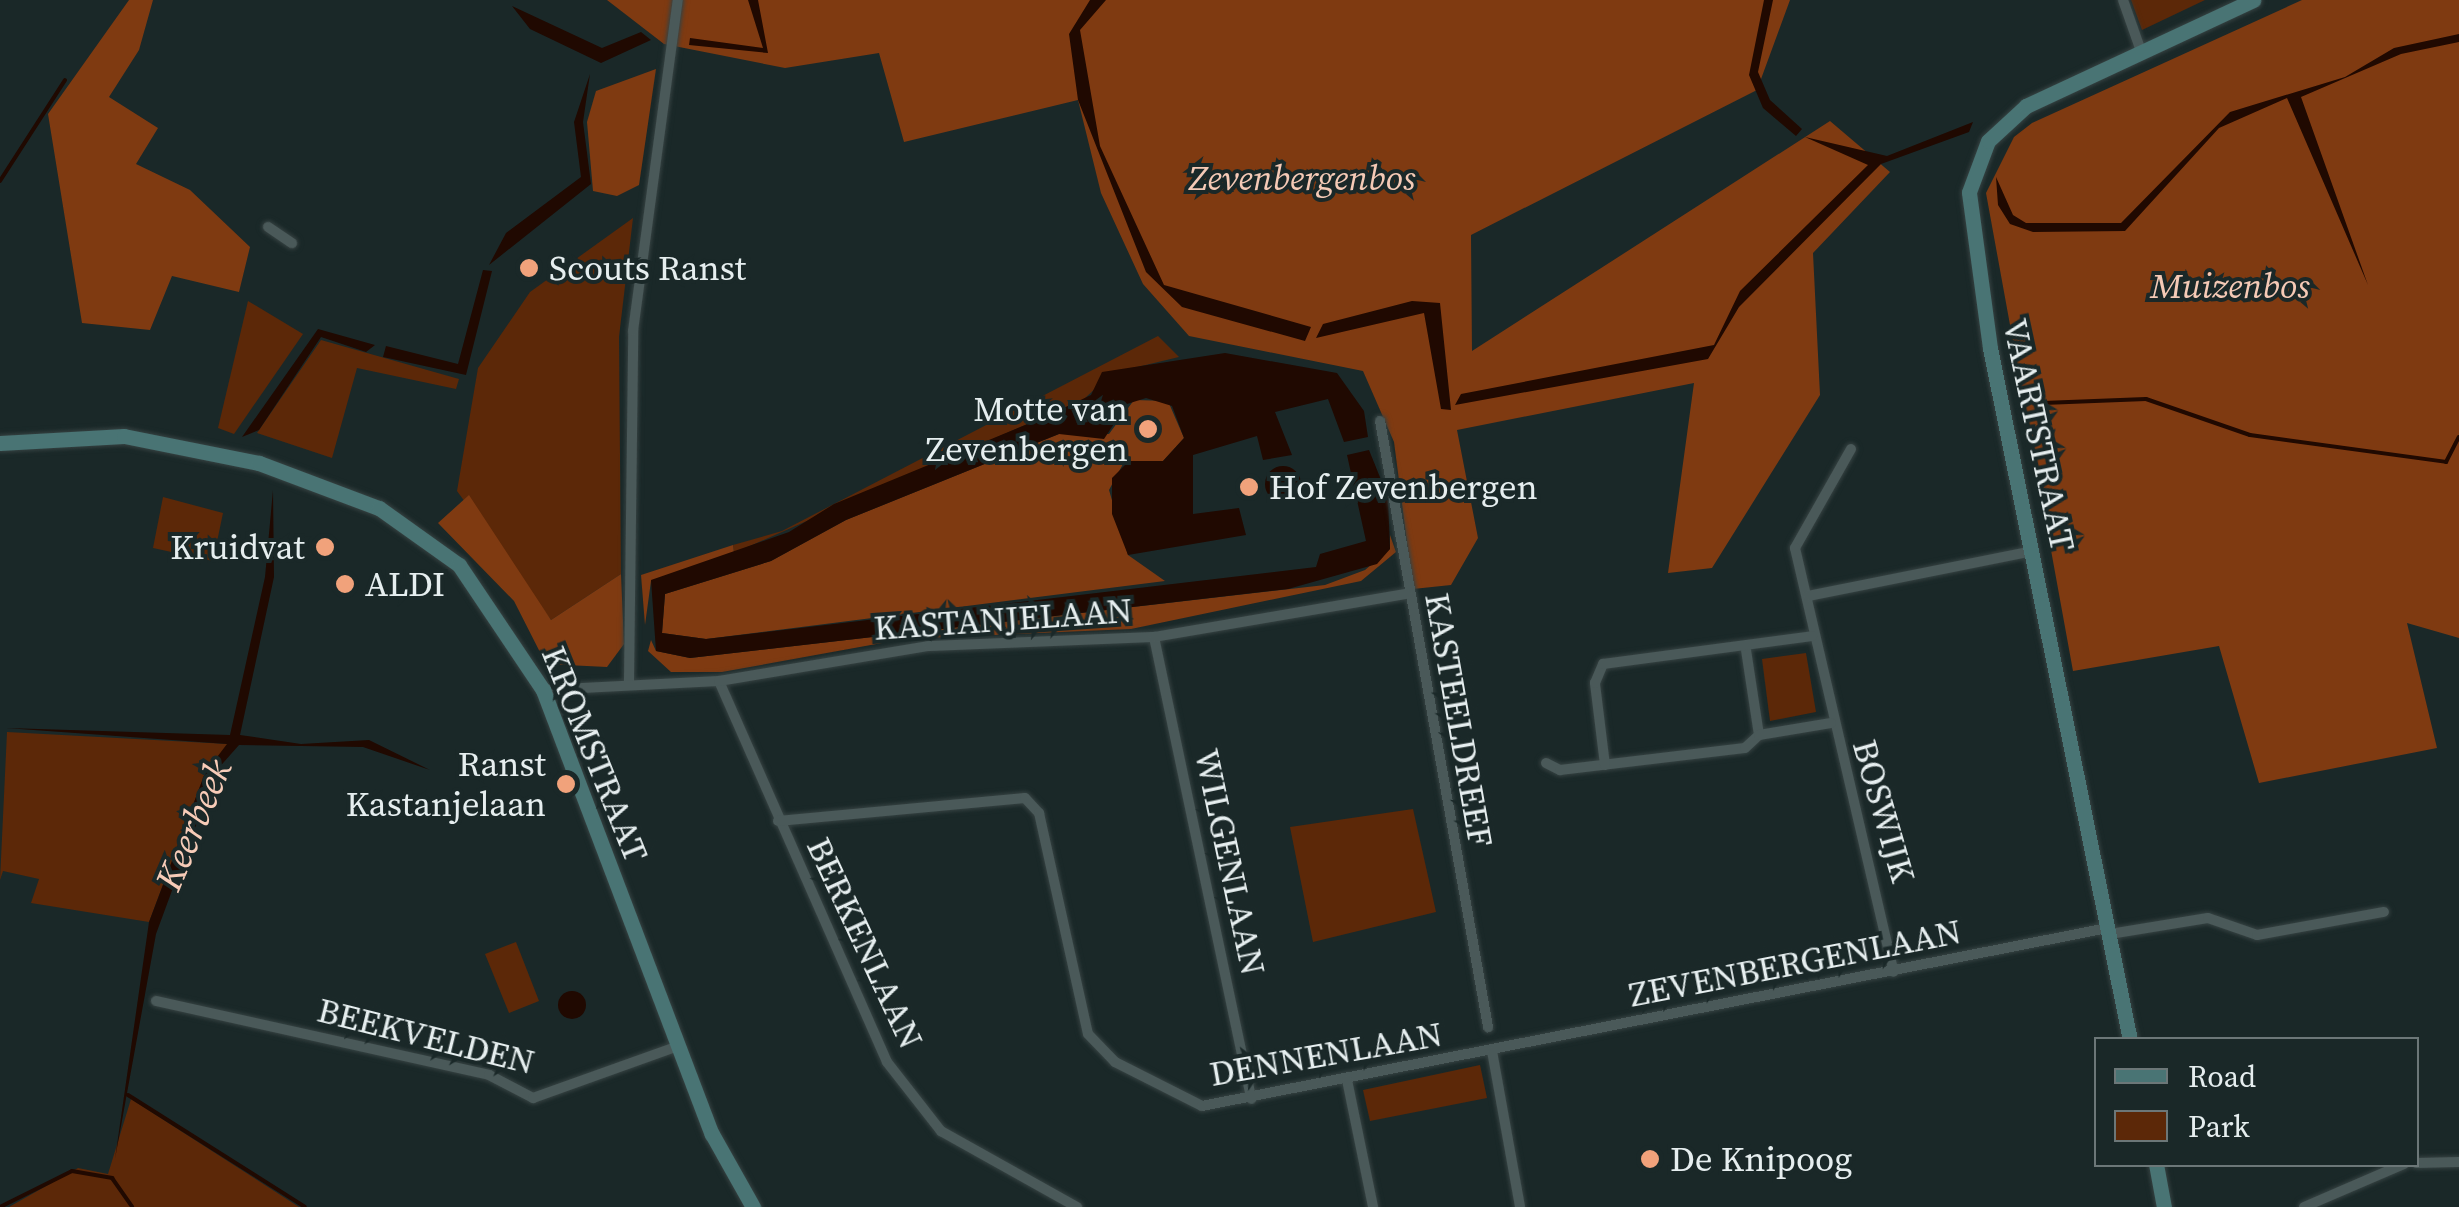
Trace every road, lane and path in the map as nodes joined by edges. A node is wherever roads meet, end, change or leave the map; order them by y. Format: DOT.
graph roads {
  1 [pos="678,0"];
  2 [pos="2123,0"];
  3 [pos="2253,0"];
  4 [pos="2141,51"];
  5 [pos="268,227"];
  6 [pos="292,243"];
  7 [pos="1380,421"];
  8 [pos="0,443"];
  9 [pos="1851,449"];
  10 [pos="2032,551"];
  11 [pos="1406,594"];
  12 [pos="1808,596"];
  13 [pos="1154,636"];
  14 [pos="1812,636"];
  15 [pos="1746,650"];
  16 [pos="630,680"];
  17 [pos="719,681"];
  18 [pos="542,690"];
  19 [pos="1831,723"];
  20 [pos="1759,735"];
  21 [pos="1546,763"];
  22 [pos="1605,765"];
  23 [pos="778,821"];
  24 [pos="2384,912"];
  25 [pos="2109,931"];
  26 [pos="1894,972"];
  27 [pos="156,1000"];
  28 [pos="1488,1027"];
  29 [pos="2129,1037"];
  30 [pos="678,1046"];
  31 [pos="1492,1052"];
  32 [pos="1347,1080"];
  33 [pos="1250,1099"];
  34 [pos="2459,1162"];
  35 [pos="2419,1163"];
  36 [pos="2157,1167"];
  37 [pos="2397,1167"];
  38 [pos="753,1207"];
  39 [pos="1076,1207"];
  40 [pos="1373,1207"];
  41 [pos="1520,1207"];
  42 [pos="2164,1207"];
  43 [pos="2304,1207"];
  1 -- 16 [label="street"];
  2 -- 4 [label="street"];
  3 -- 4 [label="street, VAARTSTRAAT"];
  4 -- 10 [label="street, VAARTSTRAAT"];
  5 -- 6 [label="street"];
  7 -- 11 [label="street, KASTEELDREEF"];
  8 -- 18 [label="street, KROMSTRAAT"];
  9 -- 12 [label="street, BOSWIJK"];
  10 -- 12 [label="street"];
  10 -- 25 [label="street, VAARTSTRAAT"];
  11 -- 13 [label="street, KASTANJELAAN"];
  11 -- 28 [label="street, KASTEELDREEF"];
  12 -- 14 [label="street, BOSWIJK"];
  13 -- 17 [label="street, KASTANJELAAN"];
  13 -- 33 [label="street, WILGENLAAN"];
  14 -- 15 [label="street"];
  14 -- 19 [label="street, BOSWIJK"];
  15 -- 20 [label="street"];
  15 -- 22 [label="street"];
  16 -- 17 [label="street, KASTANJELAAN"];
  16 -- 18 [label="street, KASTANJELAAN"];
  17 -- 23 [label="street, BERKENLAAN"];
  18 -- 30 [label="street, KROMSTRAAT"];
  19 -- 20 [label="street, BOSWIJK"];
  19 -- 26 [label="street, BOSWIJK"];
  20 -- 22 [label="street, BOSWIJK"];
  21 -- 22 [label="street, BOSWIJK"];
  23 -- 33 [label="street, DENNENLAAN"];
  23 -- 39 [label="street, BERKENLAAN"];
  24 -- 25 [label="street, ZEVENBERGENLAAN"];
  25 -- 26 [label="street, ZEVENBERGENLAAN"];
  25 -- 29 [label="street, VAARTSTRAAT"];
  26 -- 31 [label="street, ZEVENBERGENLAAN"];
  27 -- 30 [label="street, BEEKVELDEN"];
  30 -- 38 [label="street, KROMSTRAAT"];
  31 -- 32 [label="street, DENNENLAAN"];
  31 -- 41 [label="street"];
  32 -- 33 [label="street, DENNENLAAN"];
  32 -- 40 [label="street"];
  34 -- 35 [label="street"];
  36 -- 42 [label="street"];
  37 -- 43 [label="street"];
}
